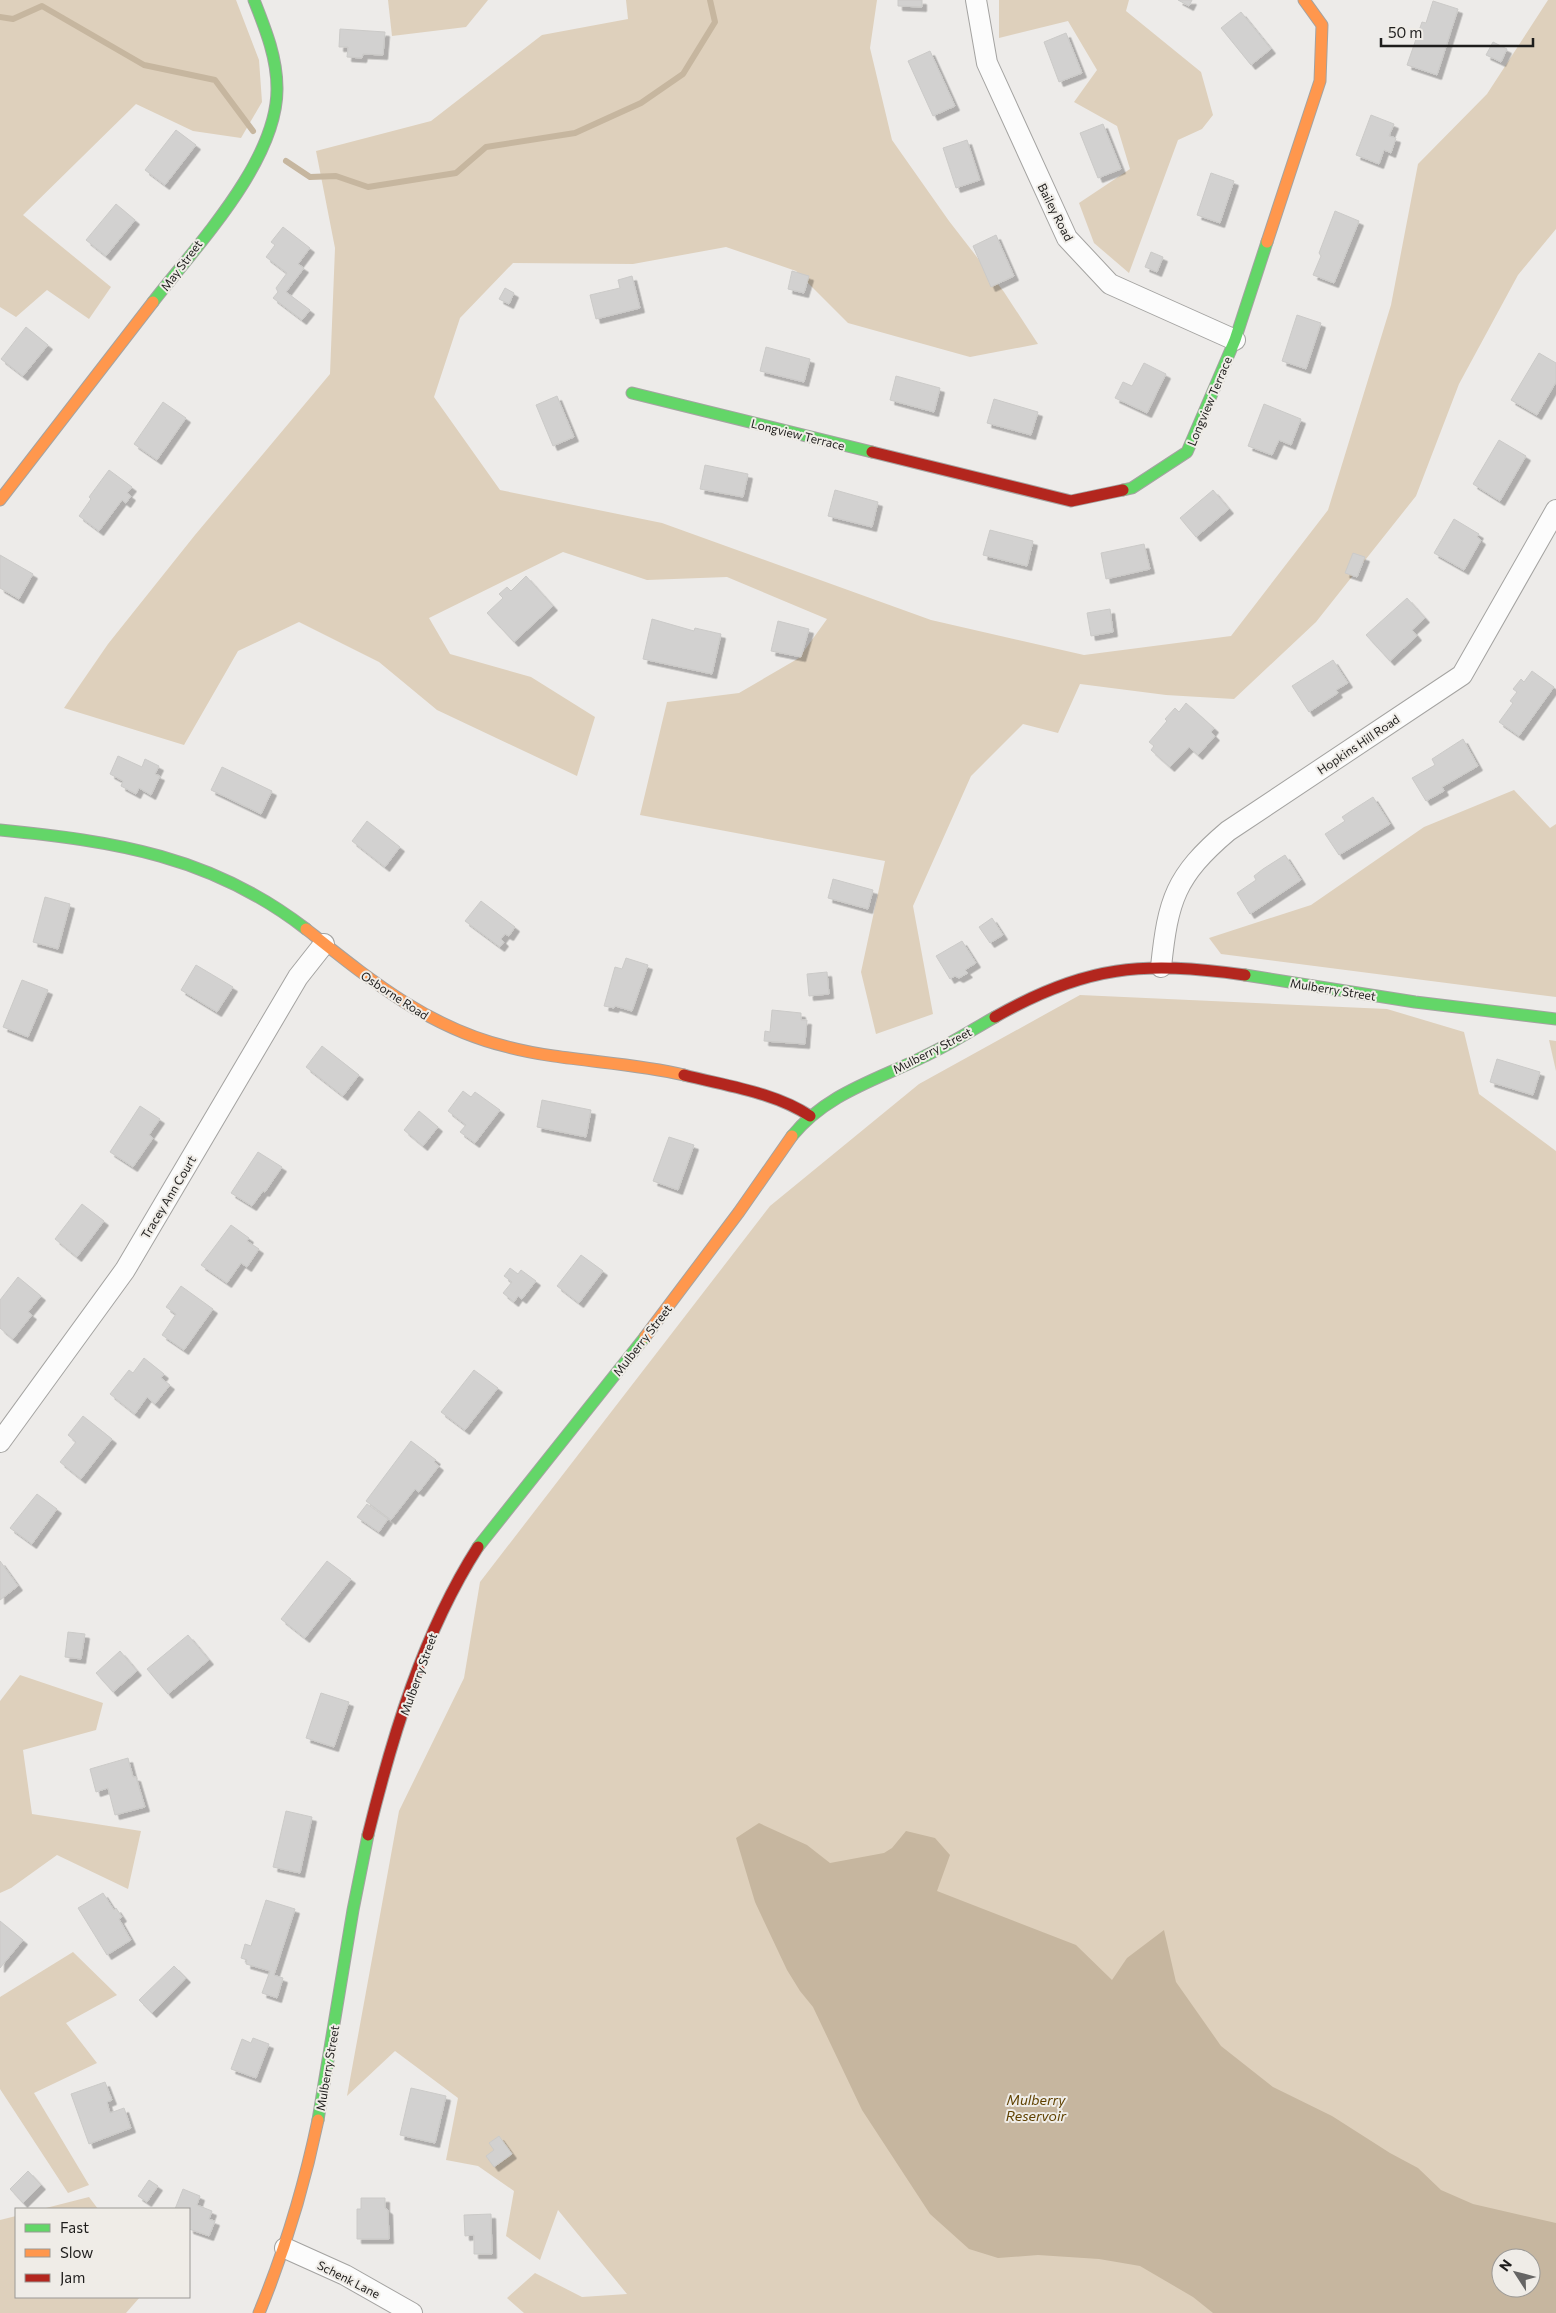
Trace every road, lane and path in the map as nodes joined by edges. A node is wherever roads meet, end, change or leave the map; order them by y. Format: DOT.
graph roads {
  1 [pos="254,0"];
  2 [pos="976,0"];
  3 [pos="1304,0"];
  4 [pos="1235,340"];
  5 [pos="632,393"];
  6 [pos="0,500"];
  7 [pos="1556,510"];
  8 [pos="0,830"];
  9 [pos="324,944"];
  10 [pos="1161,967"];
  11 [pos="1556,1019"];
  12 [pos="810,1116"];
  13 [pos="0,1442"];
  14 [pos="285,2248"];
  15 [pos="259,2313"];
  16 [pos="412,2313"];
  1 -- 6 [label="street, May Street"];
  2 -- 4 [label="street, Bailey Road"];
  3 -- 4 [label="street, Longview Terrace"];
  4 -- 5 [label="street, Longview Terrace"];
  7 -- 10 [label="street, Hopkins Hill Road"];
  8 -- 9 [label="street, Osborne Road"];
  9 -- 12 [label="street, Osborne Road"];
  9 -- 13 [label="street, Tracey Ann Court"];
  10 -- 11 [label="street, Mulberry Street"];
  10 -- 12 [label="street, Mulberry Street"];
  12 -- 14 [label="street, Mulberry Street"];
  14 -- 15 [label="street, Mulberry Street"];
  14 -- 16 [label="street, Schenk Lane"];
}
